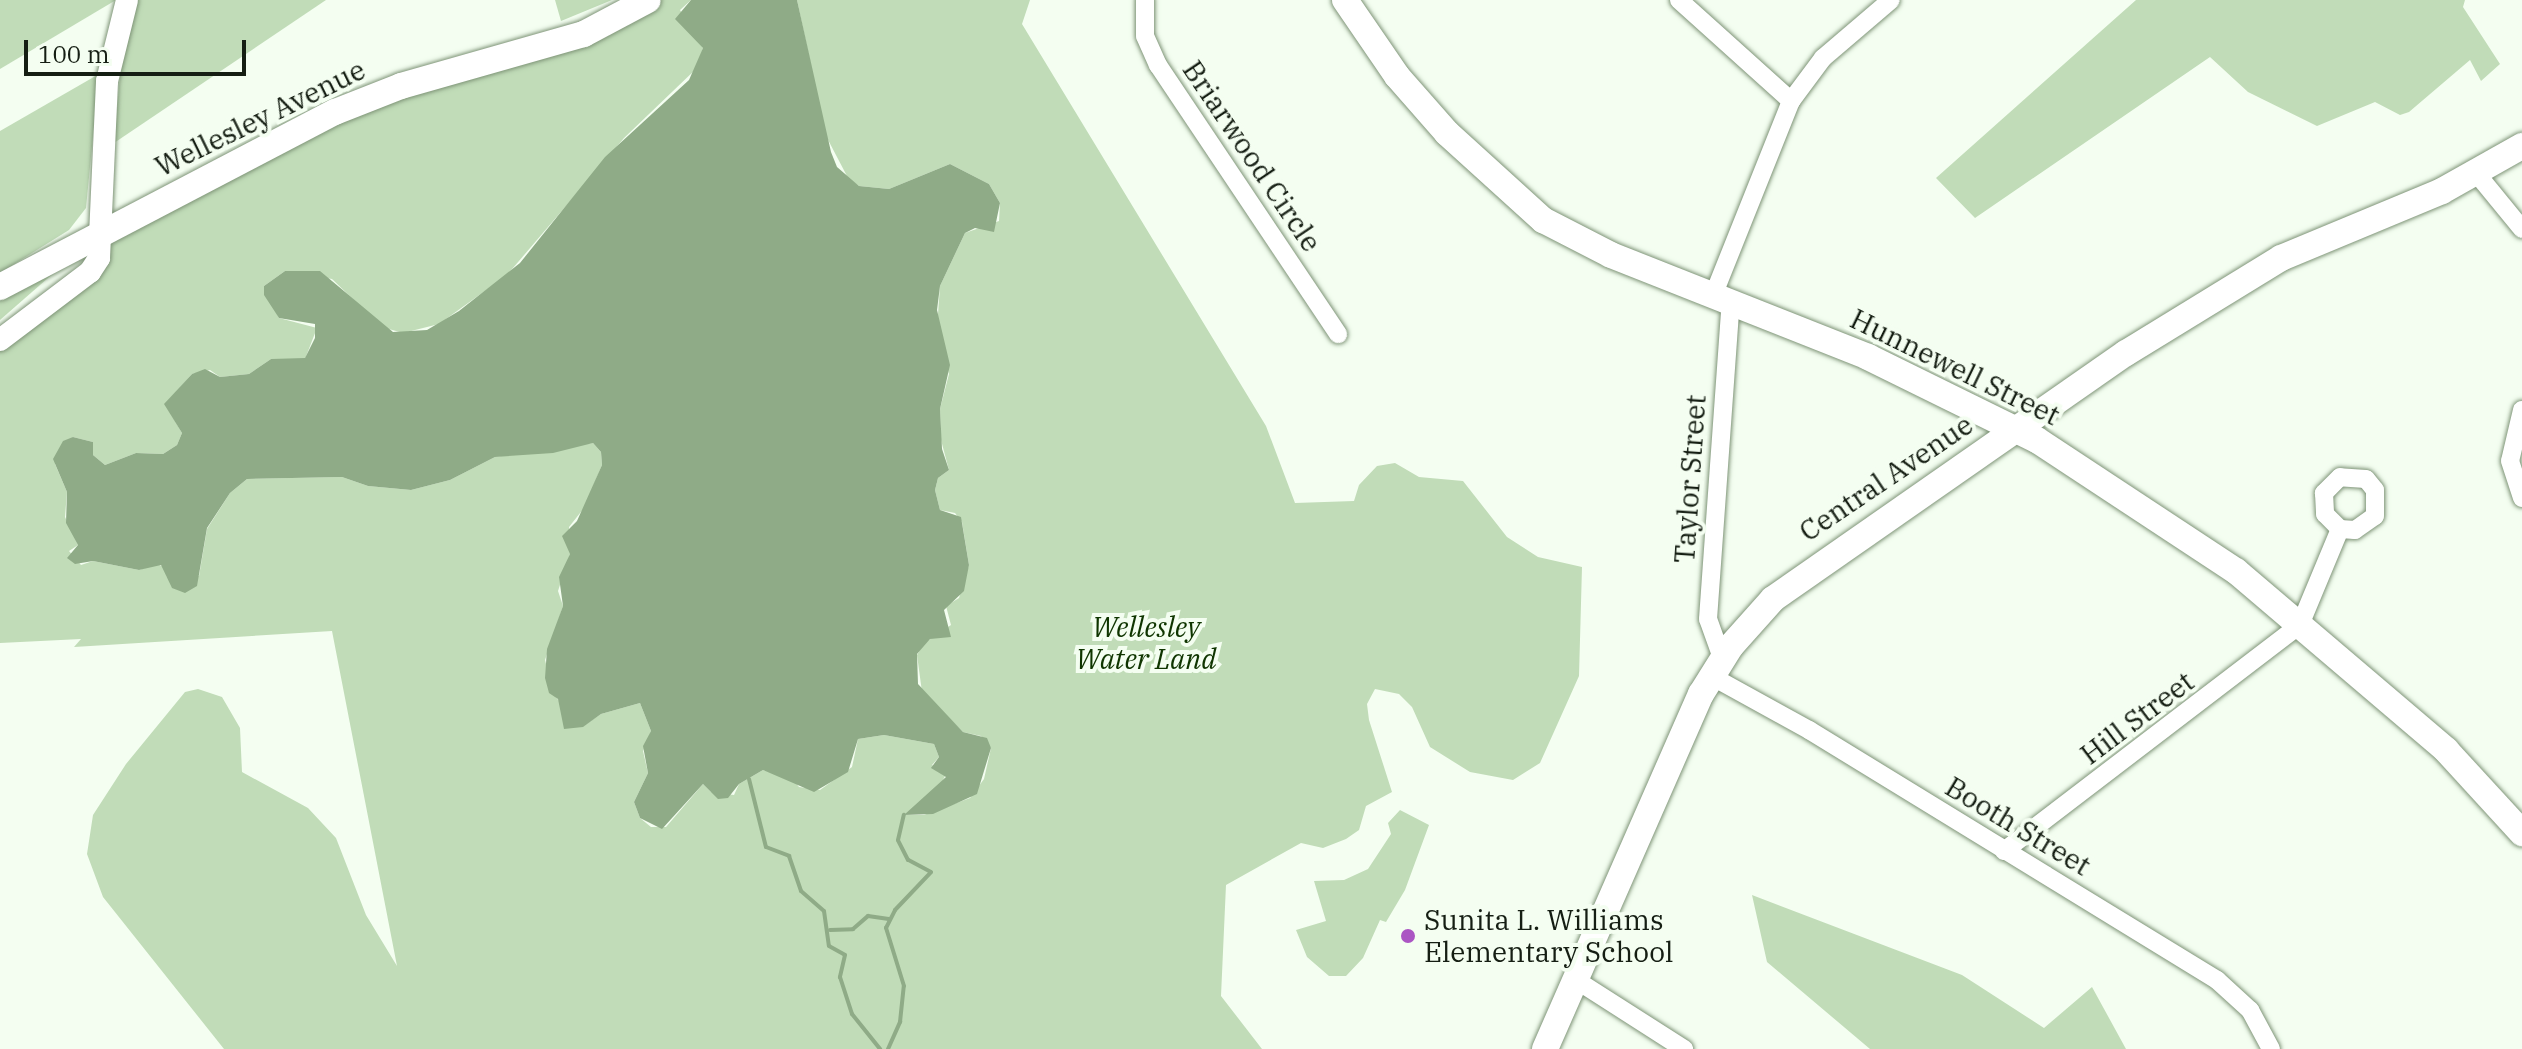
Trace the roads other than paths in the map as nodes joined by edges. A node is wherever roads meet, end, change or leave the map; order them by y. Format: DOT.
graph roads {
  1 [pos="127,0"];
  2 [pos="648,0"];
  3 [pos="1145,0"];
  4 [pos="1345,0"];
  5 [pos="1679,0"];
  6 [pos="1891,0"];
  7 [pos="1791,101"];
  8 [pos="2522,146"];
  9 [pos="2477,174"];
  10 [pos="2522,229"];
  11 [pos="97,236"];
  12 [pos="0,287"];
  13 [pos="1722,299"];
  14 [pos="1338,334"];
  15 [pos="0,340"];
  16 [pos="2522,410"];
  17 [pos="2016,429"];
  18 [pos="2522,498"];
  19 [pos="2340,529"];
  20 [pos="2300,625"];
  21 [pos="1716,667"];
  22 [pos="2522,833"];
  23 [pos="2004,851"];
  24 [pos="1573,978"];
  25 [pos="1545,1049"];
  26 [pos="1684,1049"];
  27 [pos="2271,1049"];
  1 -- 11 [label="street"];
  2 -- 11 [label="main road, Wellesley Avenue"];
  3 -- 14 [label="street, Briarwood Circle"];
  4 -- 13 [label="main road, Hunnewell Street"];
  5 -- 7 [label="street"];
  6 -- 7 [label="street, Taylor Street"];
  7 -- 13 [label="street, Taylor Street"];
  8 -- 9 [label="main road, Central Avenue"];
  9 -- 10 [label="street"];
  9 -- 17 [label="main road, Central Avenue"];
  11 -- 12 [label="main road, Wellesley Avenue"];
  11 -- 15 [label="street"];
  13 -- 17 [label="main road, Hunnewell Street"];
  13 -- 21 [label="street, Taylor Street"];
  16 -- 18 [label="street"];
  17 -- 20 [label="main road, Hunnewell Street"];
  17 -- 21 [label="main road, Central Avenue"];
  19 -- 20 [label="street"];
  20 -- 22 [label="main road, Hunnewell Street"];
  20 -- 23 [label="street, Hill Street"];
  21 -- 23 [label="street, Booth Street"];
  21 -- 24 [label="main road, Central Avenue"];
  23 -- 27 [label="street, Booth Street"];
  24 -- 25 [label="main road, Central Avenue"];
  24 -- 26 [label="street"];
}
